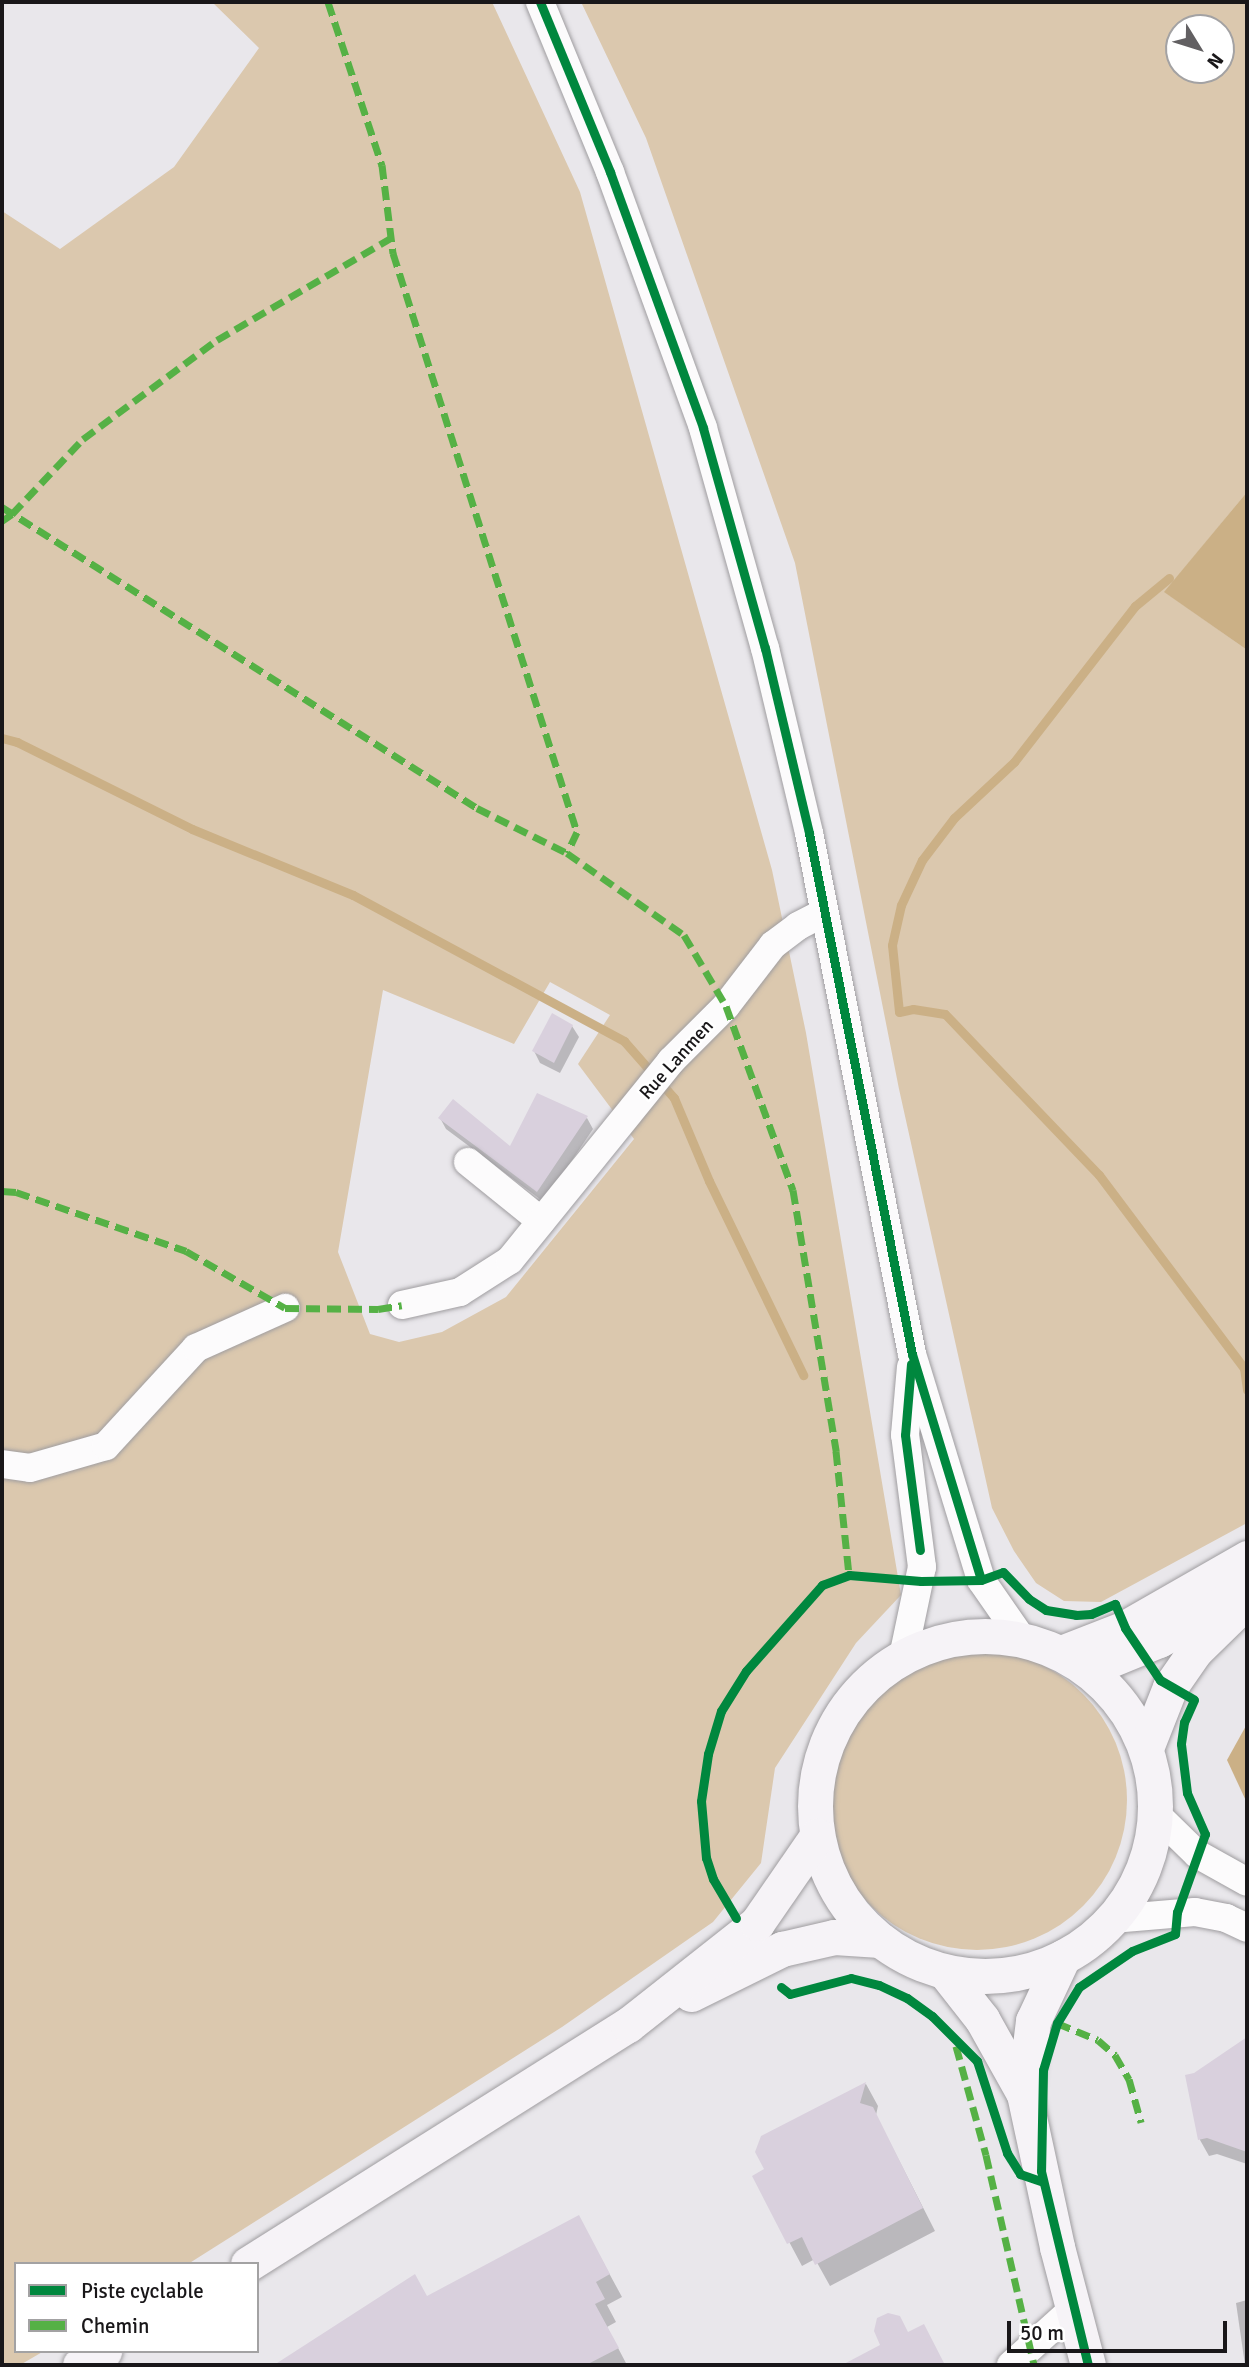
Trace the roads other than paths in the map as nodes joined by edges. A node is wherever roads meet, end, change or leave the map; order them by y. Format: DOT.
graph roads {
  1 [pos="540,2"];
  2 [pos="824,913"];
  3 [pos="468,1162"];
  4 [pos="541,1221"];
  5 [pos="402,1305"];
  6 [pos="285,1308"];
  7 [pos="912,1354"];
  8 [pos="2,1464"];
  9 [pos="1247,1558"];
  10 [pos="1247,1585"];
  11 [pos="1247,1604"];
  12 [pos="1021,1639"];
  13 [pos="903,1657"];
  14 [pos="1074,1661"];
  15 [pos="1146,1748"];
  16 [pos="1155,1813"];
  17 [pos="817,1836"];
  18 [pos="1247,1882"];
  19 [pos="1112,1919"];
  20 [pos="1247,1928"];
  21 [pos="880,1940"];
  22 [pos="1063,1957"];
  23 [pos="944,1972"];
  24 [pos="628,2025"];
  25 [pos="1024,2094"];
  26 [pos="251,2262"];
  27 [pos="1073,2309"];
  28 [pos="101,2353"];
  29 [pos="80,2365"];
  30 [pos="1011,2365"];
  31 [pos="1088,2365"];
  1 -- 2 [label="street"];
  2 -- 4 [label="street, Rue Lanmen"];
  2 -- 7 [label="street"];
  3 -- 4 [label="street"];
  4 -- 5 [label="street, Rue Lanmen"];
  6 -- 8 [label="street"];
  7 -- 12 [label="street"];
  7 -- 13 [label="street"];
  9 -- 14 [label="main road"];
  10 -- 14 [label="main road"];
  11 -- 15 [label="main road"];
  12 -- 13 [label="main road"];
  12 -- 14 [label="main road"];
  13 -- 17 [label="main road"];
  14 -- 15 [label="main road"];
  15 -- 16 [label="main road"];
  16 -- 18 [label="street"];
  16 -- 19 [label="main road"];
  17 -- 21 [label="main road"];
  17 -- 24 [label="main road"];
  19 -- 20 [label="street"];
  19 -- 22 [label="main road"];
  21 -- 23 [label="main road"];
  21 -- 24 [label="main road"];
  22 -- 23 [label="main road"];
  22 -- 25 [label="main road"];
  23 -- 25 [label="main road"];
  24 -- 26 [label="main road"];
  25 -- 27 [label="main road"];
  27 -- 30 [label="street"];
  27 -- 31 [label="main road"];
  28 -- 29 [label="main road"];
}
